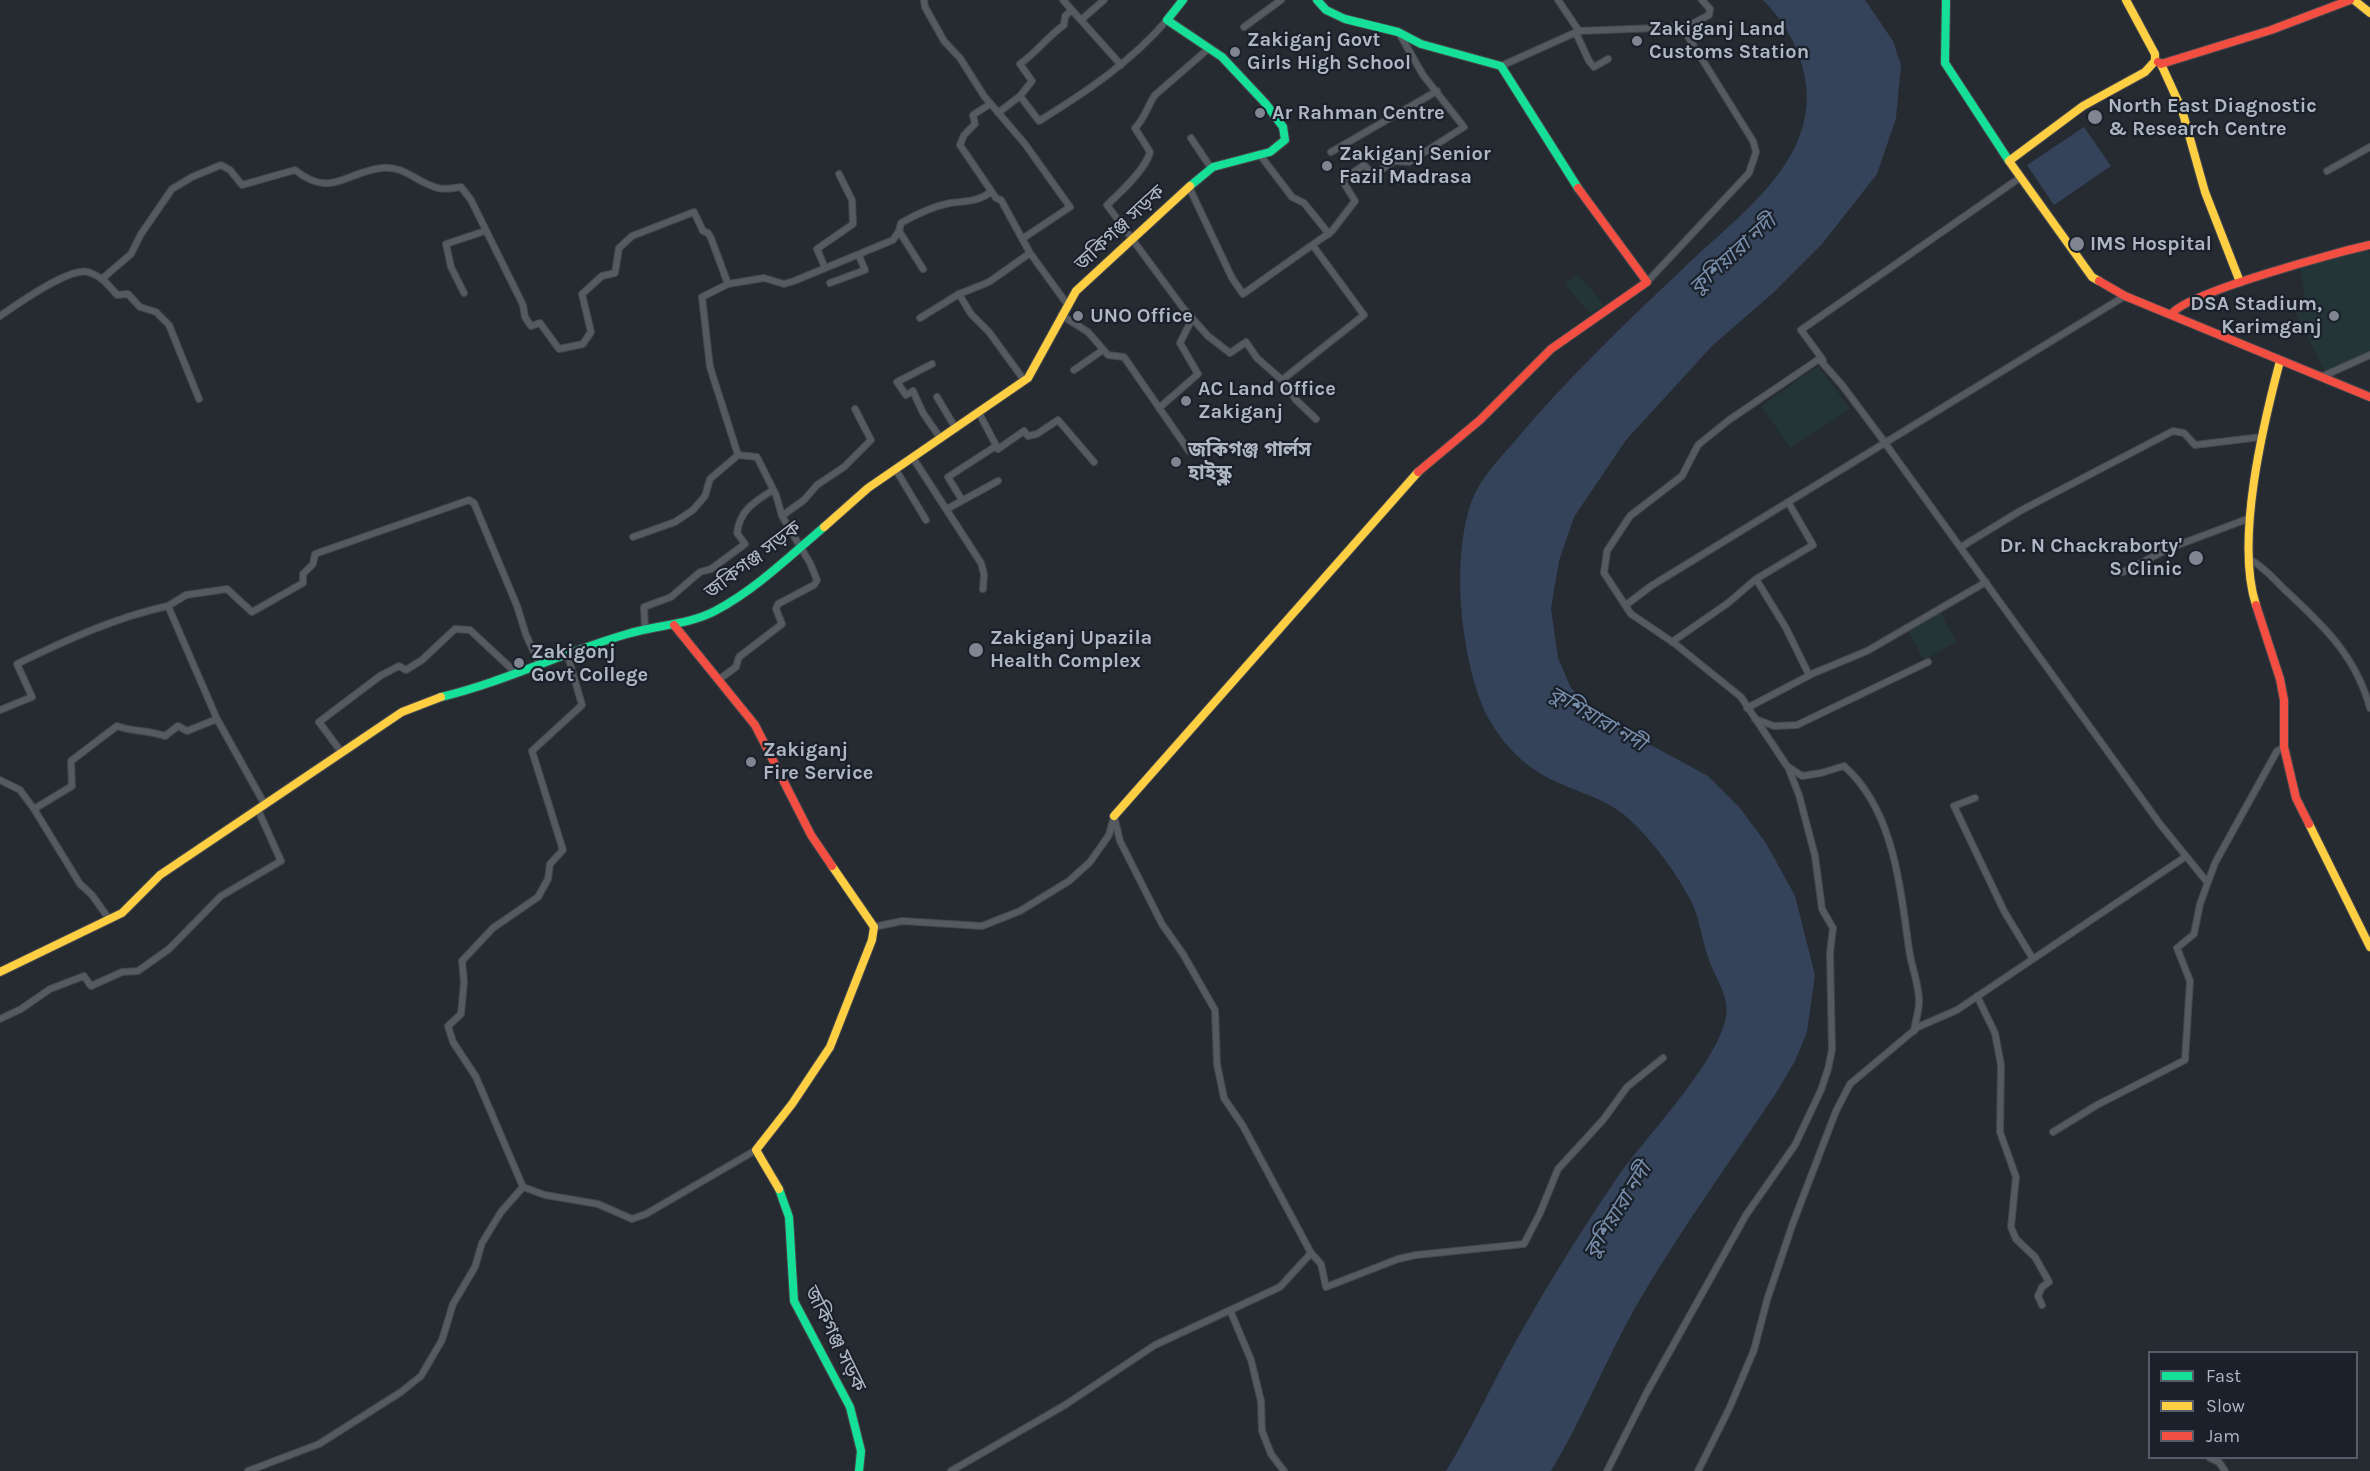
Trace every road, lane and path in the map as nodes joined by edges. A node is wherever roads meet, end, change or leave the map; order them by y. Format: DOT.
graph roads {
  1 [pos="924,0"];
  2 [pos="1063,0"];
  3 [pos="1104,0"];
  4 [pos="1183,0"];
  5 [pos="1281,0"];
  6 [pos="1317,0"];
  7 [pos="1558,0"];
  8 [pos="1702,0"];
  9 [pos="1946,0"];
  10 [pos="2126,0"];
  11 [pos="2352,0"];
  12 [pos="1072,10"];
  13 [pos="2370,13"];
  14 [pos="1081,20"];
  15 [pos="1167,20"];
  16 [pos="1244,27"];
  17 [pos="1682,27"];
  18 [pos="1398,32"];
  19 [pos="1577,32"];
  20 [pos="1208,49"];
  21 [pos="1608,59"];
  22 [pos="2158,63"];
  23 [pos="1121,65"];
  24 [pos="1502,66"];
  25 [pos="1437,91"];
  26 [pos="1020,96"];
  27 [pos="990,104"];
  28 [pos="998,113"];
  29 [pos="1191,138"];
  30 [pos="2370,147"];
  31 [pos="1331,152"];
  32 [pos="1260,155"];
  33 [pos="2009,161"];
  34 [pos="1211,168"];
  35 [pos="2328,171"];
  36 [pos="839,174"];
  37 [pos="2021,177"];
  38 [pos="1189,187"];
  39 [pos="991,192"];
  40 [pos="485,231"];
  41 [pos="899,231"];
  42 [pos="1329,234"];
  43 [pos="1022,239"];
  44 [pos="1132,240"];
  45 [pos="2370,245"];
  46 [pos="1314,246"];
  47 [pos="1030,253"];
  48 [pos="859,256"];
  49 [pos="825,268"];
  50 [pos="923,269"];
  51 [pos="103,278"];
  52 [pos="1647,282"];
  53 [pos="2240,282"];
  54 [pos="830,283"];
  55 [pos="728,284"];
  56 [pos="464,293"];
  57 [pos="959,294"];
  58 [pos="2125,296"];
  59 [pos="1067,304"];
  60 [pos="2172,314"];
  61 [pos="1061,315"];
  62 [pos="0,316"];
  63 [pos="920,318"];
  64 [pos="1192,319"];
  65 [pos="1103,350"];
  66 [pos="2370,355"];
  67 [pos="2280,361"];
  68 [pos="932,364"];
  69 [pos="1074,370"];
  70 [pos="2320,377"];
  71 [pos="1024,380"];
  72 [pos="1282,380"];
  73 [pos="937,397"];
  74 [pos="2370,397"];
  75 [pos="199,399"];
  76 [pos="1159,408"];
  77 [pos="855,409"];
  78 [pos="979,413"];
  79 [pos="1316,418"];
  80 [pos="956,429"];
  81 [pos="2261,436"];
  82 [pos="941,439"];
  83 [pos="1886,444"];
  84 [pos="996,446"];
  85 [pos="1189,451"];
  86 [pos="738,455"];
  87 [pos="913,458"];
  88 [pos="1094,462"];
  89 [pos="896,470"];
  90 [pos="998,481"];
  91 [pos="773,490"];
  92 [pos="962,500"];
  93 [pos="1788,502"];
  94 [pos="947,509"];
  95 [pos="782,516"];
  96 [pos="2250,518"];
  97 [pos="926,520"];
  98 [pos="633,537"];
  99 [pos="801,547"];
  100 [pos="1961,547"];
  101 [pos="2249,559"];
  102 [pos="2123,572"];
  103 [pos="1756,579"];
  104 [pos="1986,582"];
  105 [pos="983,589"];
  106 [pos="1626,605"];
  107 [pos="168,606"];
  108 [pos="674,625"];
  109 [pos="645,630"];
  110 [pos="1672,642"];
  111 [pos="567,653"];
  112 [pos="1928,662"];
  113 [pos="540,663"];
  114 [pos="515,672"];
  115 [pos="1809,675"];
  116 [pos="718,680"];
  117 [pos="1747,708"];
  118 [pos="2370,708"];
  119 [pos="0,710"];
  120 [pos="217,719"];
  121 [pos="1754,719"];
  122 [pos="2283,747"];
  123 [pos="342,753"];
  124 [pos="1787,766"];
  125 [pos="0,780"];
  126 [pos="1975,798"];
  127 [pos="262,807"];
  128 [pos="34,809"];
  129 [pos="1114,816"];
  130 [pos="2185,857"];
  131 [pos="2207,882"];
  132 [pos="109,919"];
  133 [pos="874,927"];
  134 [pos="2370,947"];
  135 [pos="2033,959"];
  136 [pos="0,972"];
  137 [pos="1977,996"];
  138 [pos="0,1019"];
  139 [pos="1914,1031"];
  140 [pos="1663,1058"];
  141 [pos="2053,1132"];
  142 [pos="756,1150"];
  143 [pos="523,1187"];
  144 [pos="1311,1253"];
  145 [pos="2042,1305"];
  146 [pos="1230,1310"];
  147 [pos="2212,1459"];
  148 [pos="248,1471"];
  149 [pos="859,1471"];
  150 [pos="951,1471"];
  151 [pos="1284,1471"];
  152 [pos="1607,1471"];
  153 [pos="1698,1471"];
  154 [pos="2225,1471"];
  1 -- 27 [label="street"];
  2 -- 12 [label="street"];
  3 -- 14 [label="street"];
  4 -- 15 [label="main road"];
  5 -- 16 [label="street"];
  6 -- 18 [label="main road"];
  7 -- 19 [label="street"];
  8 -- 17 [label="street"];
  9 -- 33 [label="main road"];
  10 -- 22 [label="main road"];
  11 -- 13 [label="main road"];
  11 -- 22 [label="main road"];
  12 -- 14 [label="street"];
  12 -- 26 [label="street"];
  14 -- 23 [label="street"];
  15 -- 20 [label="main road, জকিগঞ্জ সড়ক"];
  15 -- 23 [label="street"];
  17 -- 19 [label="street"];
  17 -- 52 [label="street"];
  18 -- 24 [label="main road"];
  18 -- 25 [label="street"];
  19 -- 21 [label="street"];
  19 -- 24 [label="street"];
  20 -- 32 [label="main road, জকিগঞ্জ সড়ক"];
  20 -- 44 [label="street"];
  22 -- 33 [label="main road"];
  22 -- 53 [label="main road"];
  23 -- 26 [label="street"];
  24 -- 52 [label="main road"];
  25 -- 31 [label="street"];
  25 -- 42 [label="street"];
  26 -- 28 [label="street"];
  27 -- 28 [label="street"];
  27 -- 39 [label="street"];
  28 -- 43 [label="street"];
  29 -- 34 [label="street"];
  30 -- 35 [label="street"];
  32 -- 34 [label="main road, জকিগঞ্জ সড়ক"];
  32 -- 42 [label="street"];
  33 -- 37 [label="main road"];
  34 -- 38 [label="main road, জকিগঞ্জ সড়ক"];
  36 -- 49 [label="street"];
  37 -- 58 [label="main road"];
  37 -- 83 [label="street"];
  38 -- 44 [label="main road, জকিগঞ্জ সড়ক"];
  38 -- 46 [label="street"];
  39 -- 41 [label="street"];
  39 -- 43 [label="street"];
  40 -- 51 [label="street"];
  40 -- 55 [label="street"];
  40 -- 56 [label="street"];
  41 -- 48 [label="street"];
  41 -- 50 [label="street"];
  42 -- 46 [label="street"];
  43 -- 47 [label="street"];
  44 -- 59 [label="main road, জকিগঞ্জ সড়ক"];
  44 -- 64 [label="street"];
  45 -- 53 [label="main road"];
  46 -- 72 [label="street"];
  47 -- 57 [label="street"];
  47 -- 59 [label="street"];
  48 -- 49 [label="street"];
  48 -- 54 [label="street"];
  49 -- 55 [label="street"];
  51 -- 62 [label="street"];
  51 -- 75 [label="street"];
  52 -- 129 [label="main road"];
  53 -- 60 [label="main road"];
  55 -- 86 [label="street"];
  57 -- 63 [label="street"];
  57 -- 71 [label="street"];
  58 -- 60 [label="main road"];
  58 -- 83 [label="street"];
  59 -- 61 [label="main road, জকিগঞ্জ সড়ক"];
  60 -- 67 [label="main road"];
  61 -- 65 [label="street"];
  61 -- 71 [label="main road, জকিগঞ্জ সড়ক"];
  64 -- 72 [label="street"];
  64 -- 76 [label="street"];
  65 -- 69 [label="street"];
  65 -- 76 [label="street"];
  66 -- 70 [label="street"];
  67 -- 70 [label="main road"];
  67 -- 81 [label="main road"];
  68 -- 82 [label="street"];
  70 -- 74 [label="main road"];
  71 -- 78 [label="main road, জকিগঞ্জ সড়ক"];
  72 -- 79 [label="street"];
  73 -- 80 [label="street"];
  76 -- 85 [label="street"];
  77 -- 95 [label="street"];
  78 -- 80 [label="main road, জকিগঞ্জ সড়ক"];
  78 -- 84 [label="street"];
  80 -- 82 [label="main road, জকিগঞ্জ সড়ক"];
  81 -- 96 [label="main road"];
  81 -- 100 [label="street"];
  82 -- 87 [label="main road, জকিগঞ্জ সড়ক"];
  83 -- 93 [label="street"];
  83 -- 100 [label="street"];
  83 -- 106 [label="street"];
  84 -- 88 [label="street"];
  84 -- 92 [label="street"];
  86 -- 91 [label="street"];
  86 -- 98 [label="street"];
  87 -- 89 [label="main road, জকিগঞ্জ সড়ক"];
  87 -- 94 [label="street"];
  89 -- 97 [label="street"];
  89 -- 99 [label="main road, জকিগঞ্জ সড়ক"];
  90 -- 92 [label="street"];
  91 -- 95 [label="street"];
  91 -- 109 [label="street"];
  92 -- 94 [label="street"];
  93 -- 103 [label="street"];
  93 -- 106 [label="street"];
  94 -- 105 [label="street"];
  95 -- 99 [label="street"];
  96 -- 101 [label="main road"];
  96 -- 102 [label="street"];
  99 -- 108 [label="main road, জকিগঞ্জ সড়ক"];
  99 -- 116 [label="street"];
  100 -- 104 [label="street"];
  101 -- 118 [label="street"];
  101 -- 122 [label="main road"];
  103 -- 110 [label="street"];
  103 -- 115 [label="street"];
  104 -- 115 [label="street"];
  104 -- 130 [label="street"];
  106 -- 110 [label="street"];
  107 -- 113 [label="street"];
  107 -- 119 [label="street"];
  107 -- 120 [label="street"];
  108 -- 109 [label="main road, জকিগঞ্জ সড়ক"];
  108 -- 116 [label="main road"];
  109 -- 111 [label="main road, জকিগঞ্জ সড়ক"];
  110 -- 117 [label="street"];
  111 -- 113 [label="main road, জকিগঞ্জ সড়ক"];
  111 -- 143 [label="street"];
  112 -- 121 [label="street"];
  113 -- 114 [label="main road, জকিগঞ্জ সড়ক"];
  114 -- 123 [label="main road, জকিগঞ্জ সড়ক"];
  114 -- 123 [label="street"];
  115 -- 117 [label="street"];
  116 -- 133 [label="main road"];
  117 -- 121 [label="street"];
  120 -- 127 [label="street"];
  120 -- 128 [label="street"];
  121 -- 124 [label="street"];
  122 -- 131 [label="street"];
  122 -- 134 [label="main road"];
  123 -- 127 [label="main road, জকিগঞ্জ সড়ক"];
  124 -- 139 [label="street"];
  124 -- 152 [label="street"];
  125 -- 128 [label="street"];
  126 -- 135 [label="street"];
  127 -- 132 [label="main road, জকিগঞ্জ সড়ক"];
  127 -- 138 [label="street"];
  128 -- 132 [label="street"];
  129 -- 133 [label="street"];
  129 -- 144 [label="street"];
  130 -- 131 [label="street"];
  130 -- 135 [label="street"];
  131 -- 141 [label="street"];
  132 -- 136 [label="main road, জকিগঞ্জ সড়ক"];
  133 -- 142 [label="main road"];
  135 -- 137 [label="street"];
  137 -- 139 [label="street"];
  137 -- 145 [label="street"];
  139 -- 153 [label="street"];
  140 -- 144 [label="street"];
  142 -- 143 [label="street"];
  142 -- 149 [label="main road, জকিগঞ্জ সড়ক"];
  143 -- 148 [label="street"];
  144 -- 146 [label="street"];
  146 -- 150 [label="street"];
  146 -- 151 [label="street"];
  147 -- 154 [label="street"];
}
